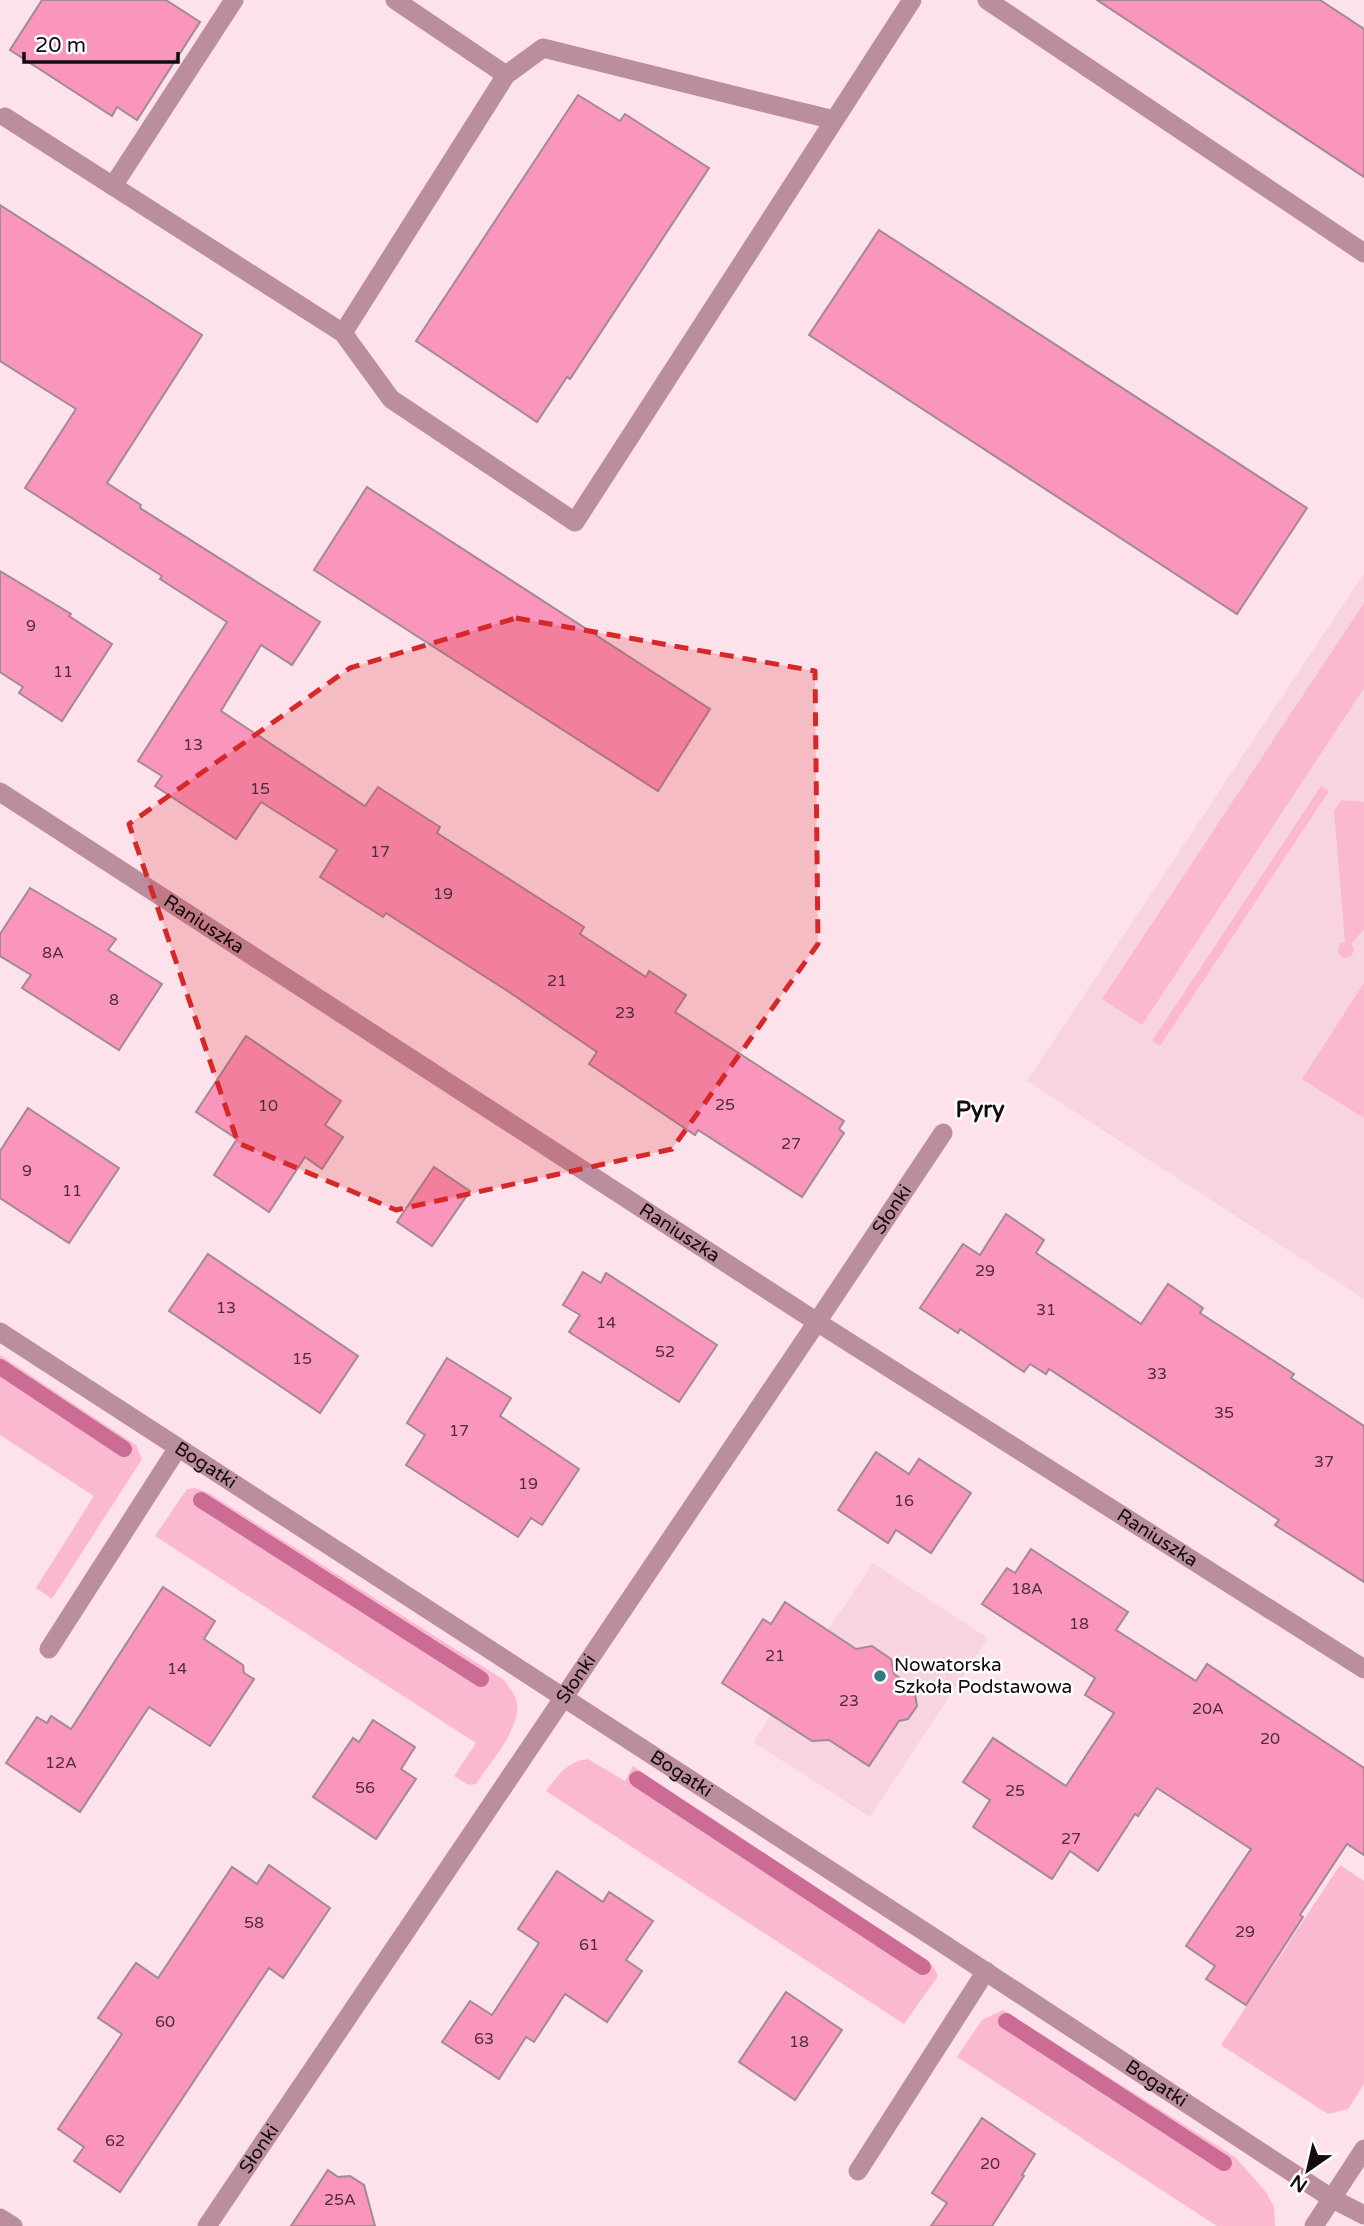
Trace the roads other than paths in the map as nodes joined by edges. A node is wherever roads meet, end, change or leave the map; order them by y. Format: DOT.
graph roads {
  1 [pos="234,0"];
  2 [pos="395,0"];
  3 [pos="912,0"];
  4 [pos="987,0"];
  5 [pos="506,75"];
  6 [pos="5,117"];
  7 [pos="834,120"];
  8 [pos="113,186"];
  9 [pos="1364,253"];
  10 [pos="344,333"];
  11 [pos="0,792"];
  12 [pos="943,1133"];
  13 [pos="817,1322"];
  14 [pos="0,1332"];
  15 [pos="177,1449"];
  16 [pos="49,1649"];
  17 [pos="1364,1669"];
  18 [pos="565,1698"];
  19 [pos="986,1971"];
  20 [pos="1364,2149"];
  21 [pos="858,2171"];
  22 [pos="1332,2199"];
  23 [pos="1364,2214"];
  24 [pos="0,2218"];
  25 [pos="13,2226"];
  26 [pos="206,2226"];
  27 [pos="1314,2226"];
  1 -- 8 [label="street"];
  2 -- 5 [label="street"];
  3 -- 7 [label="street"];
  4 -- 9 [label="street"];
  5 -- 7 [label="street"];
  5 -- 10 [label="street"];
  6 -- 8 [label="street"];
  7 -- 10 [label="street"];
  8 -- 10 [label="street"];
  11 -- 13 [label="street, Raniuszka"];
  12 -- 13 [label="street, Słonki"];
  13 -- 17 [label="street, Raniuszka"];
  13 -- 18 [label="street, Słonki"];
  14 -- 15 [label="street, Bogatki"];
  15 -- 16 [label="street"];
  15 -- 18 [label="street, Bogatki"];
  18 -- 19 [label="street, Bogatki"];
  18 -- 26 [label="street, Słonki"];
  19 -- 21 [label="street"];
  19 -- 22 [label="street, Bogatki"];
  20 -- 22 [label="street"];
  22 -- 23 [label="street, Bogatki"];
  22 -- 27 [label="street"];
  24 -- 25 [label="street"];
}
